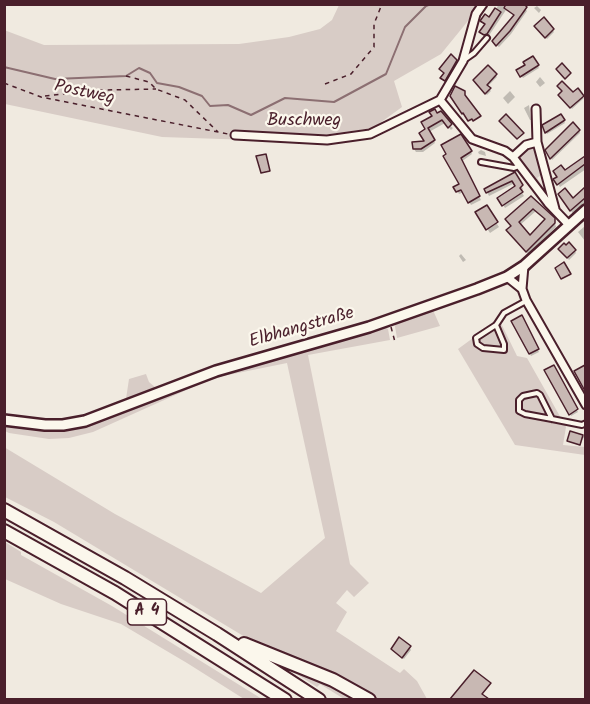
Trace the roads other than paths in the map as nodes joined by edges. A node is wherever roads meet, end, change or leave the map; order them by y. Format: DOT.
graph roads {
  1 [pos="483,4"];
  2 [pos="487,38"];
  3 [pos="463,61"];
  4 [pos="441,100"];
  5 [pos="536,109"];
  6 [pos="235,135"];
  7 [pos="537,142"];
  8 [pos="513,158"];
  9 [pos="481,162"];
  10 [pos="519,166"];
  11 [pos="555,209"];
  12 [pos="585,210"];
  13 [pos="569,225"];
  14 [pos="524,266"];
  15 [pos="507,277"];
  16 [pos="522,289"];
  17 [pos="526,300"];
  18 [pos="496,325"];
  19 [pos="585,405"];
  20 [pos="552,419"];
  21 [pos="4,420"];
  22 [pos="585,423"];
  23 [pos="4,510"];
  24 [pos="4,531"];
  25 [pos="218,634"];
  26 [pos="285,699"];
  27 [pos="319,699"];
  28 [pos="369,699"];
  1 -- 3 [label="street"];
  2 -- 3 [label="lane"];
  3 -- 4 [label="street"];
  4 -- 6 [label="street, Buschweg"];
  4 -- 8 [label="street"];
  5 -- 7 [label="street"];
  7 -- 8 [label="street"];
  7 -- 11 [label="street"];
  8 -- 10 [label="street"];
  9 -- 10 [label="lane"];
  10 -- 11 [label="street"];
  11 -- 13 [label="street"];
  12 -- 13 [label="street, Elbhangstraße"];
  13 -- 14 [label="street, Elbhangstraße"];
  14 -- 15 [label="street, Elbhangstraße"];
  14 -- 16 [label="street"];
  15 -- 16 [label="street"];
  15 -- 21 [label="street, Elbhangstraße"];
  16 -- 17 [label="street"];
  17 -- 18 [label="lane"];
  17 -- 19 [label="street"];
  18 -- 18 [label="lane"];
  20 -- 20 [label="lane"];
  20 -- 22 [label="lane"];
  23 -- 25 [label="highway, A 4"];
  24 -- 26 [label="highway, A 4"];
  25 -- 27 [label="highway, A 4"];
  25 -- 28 [label="highway"];
}
